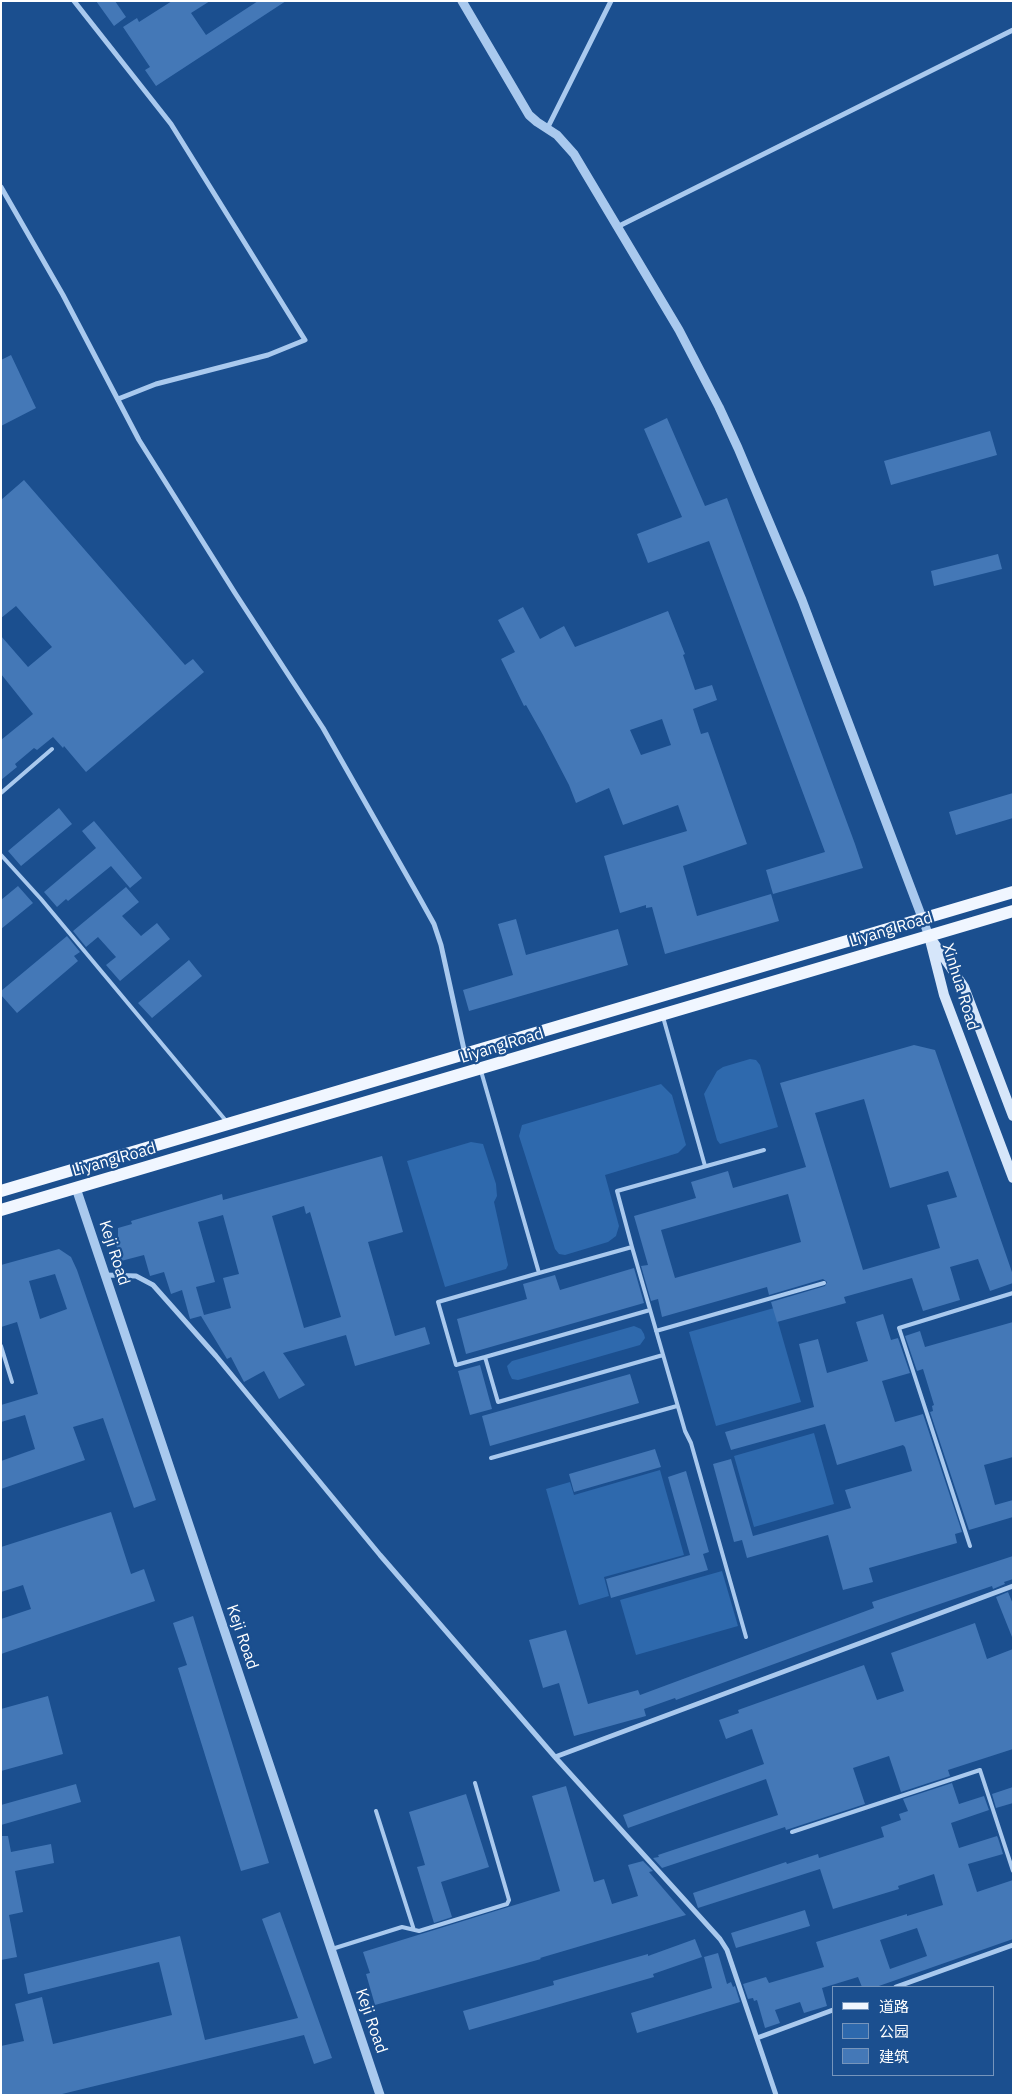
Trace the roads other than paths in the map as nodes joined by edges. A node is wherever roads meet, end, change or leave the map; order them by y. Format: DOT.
graph roads {
  1 [pos="74,1"];
  2 [pos="462,1"];
  3 [pos="611,1"];
  4 [pos="1013,30"];
  5 [pos="547,129"];
  6 [pos="1,187"];
  7 [pos="617,227"];
  8 [pos="118,400"];
  9 [pos="52,749"];
  10 [pos="1,793"];
  11 [pos="1,855"];
  12 [pos="1013,892"];
  13 [pos="1013,911"];
  14 [pos="922,919"];
  15 [pos="929,936"];
  16 [pos="662,1015"];
  17 [pos="465,1054"];
  18 [pos="481,1069"];
  19 [pos="1013,1116"];
  20 [pos="228,1124"];
  21 [pos="764,1150"];
  22 [pos="705,1166"];
  23 [pos="1013,1178"];
  24 [pos="76,1188"];
  25 [pos="1,1191"];
  26 [pos="1,1210"];
  27 [pos="632,1247"];
  28 [pos="539,1273"];
  29 [pos="105,1275"];
  30 [pos="824,1283"];
  31 [pos="1013,1293"];
  32 [pos="650,1310"];
  33 [pos="656,1331"];
  34 [pos="1,1346"];
  35 [pos="663,1355"];
  36 [pos="485,1356"];
  37 [pos="12,1382"];
  38 [pos="677,1406"];
  39 [pos="491,1458"];
  40 [pos="970,1546"];
  41 [pos="1013,1586"];
  42 [pos="746,1637"];
  43 [pos="555,1757"];
  44 [pos="475,1783"];
  45 [pos="376,1811"];
  46 [pos="792,1832"];
  47 [pos="1013,1872"];
  48 [pos="414,1930"];
  49 [pos="1013,1945"];
  50 [pos="332,1949"];
  51 [pos="899,1986"];
  52 [pos="832,2010"];
  53 [pos="757,2038"];
  54 [pos="380,2095"];
  55 [pos="776,2095"];
  1 -- 8 [label="street"];
  2 -- 5 [label="street"];
  3 -- 5 [label="street"];
  4 -- 7 [label="street"];
  5 -- 7 [label="street"];
  6 -- 8 [label="street"];
  7 -- 14 [label="street"];
  8 -- 17 [label="street"];
  9 -- 10 [label="lane"];
  11 -- 20 [label="lane"];
  12 -- 14 [label="main road, Liyang Road"];
  13 -- 15 [label="main road, Liyang Road"];
  14 -- 15 [label="street"];
  14 -- 17 [label="main road, Liyang Road"];
  15 -- 16 [label="main road, Liyang Road"];
  15 -- 19 [label="main road, Xinhua Road"];
  15 -- 23 [label="main road, Xinhua Road"];
  16 -- 18 [label="main road, Liyang Road"];
  16 -- 22 [label="lane"];
  17 -- 20 [label="main road, Liyang Road"];
  18 -- 24 [label="main road, Liyang Road"];
  18 -- 28 [label="lane"];
  20 -- 25 [label="main road, Liyang Road"];
  21 -- 22 [label="lane"];
  22 -- 27 [label="lane"];
  24 -- 26 [label="main road, Liyang Road"];
  24 -- 29 [label="street, Keji Road"];
  27 -- 28 [label="lane"];
  27 -- 32 [label="lane"];
  28 -- 36 [label="lane"];
  29 -- 43 [label="street"];
  29 -- 50 [label="street, Keji Road"];
  30 -- 33 [label="lane"];
  31 -- 40 [label="lane"];
  32 -- 33 [label="lane"];
  32 -- 36 [label="lane"];
  33 -- 35 [label="lane"];
  34 -- 37 [label="lane"];
  35 -- 36 [label="lane"];
  35 -- 38 [label="lane"];
  38 -- 39 [label="lane"];
  38 -- 42 [label="lane"];
  41 -- 43 [label="street"];
  43 -- 53 [label="street"];
  44 -- 48 [label="lane"];
  45 -- 48 [label="lane"];
  46 -- 47 [label="lane"];
  48 -- 50 [label="lane"];
  49 -- 51 [label="street"];
  50 -- 54 [label="street, Keji Road"];
  52 -- 53 [label="street"];
  53 -- 55 [label="street"];
}
